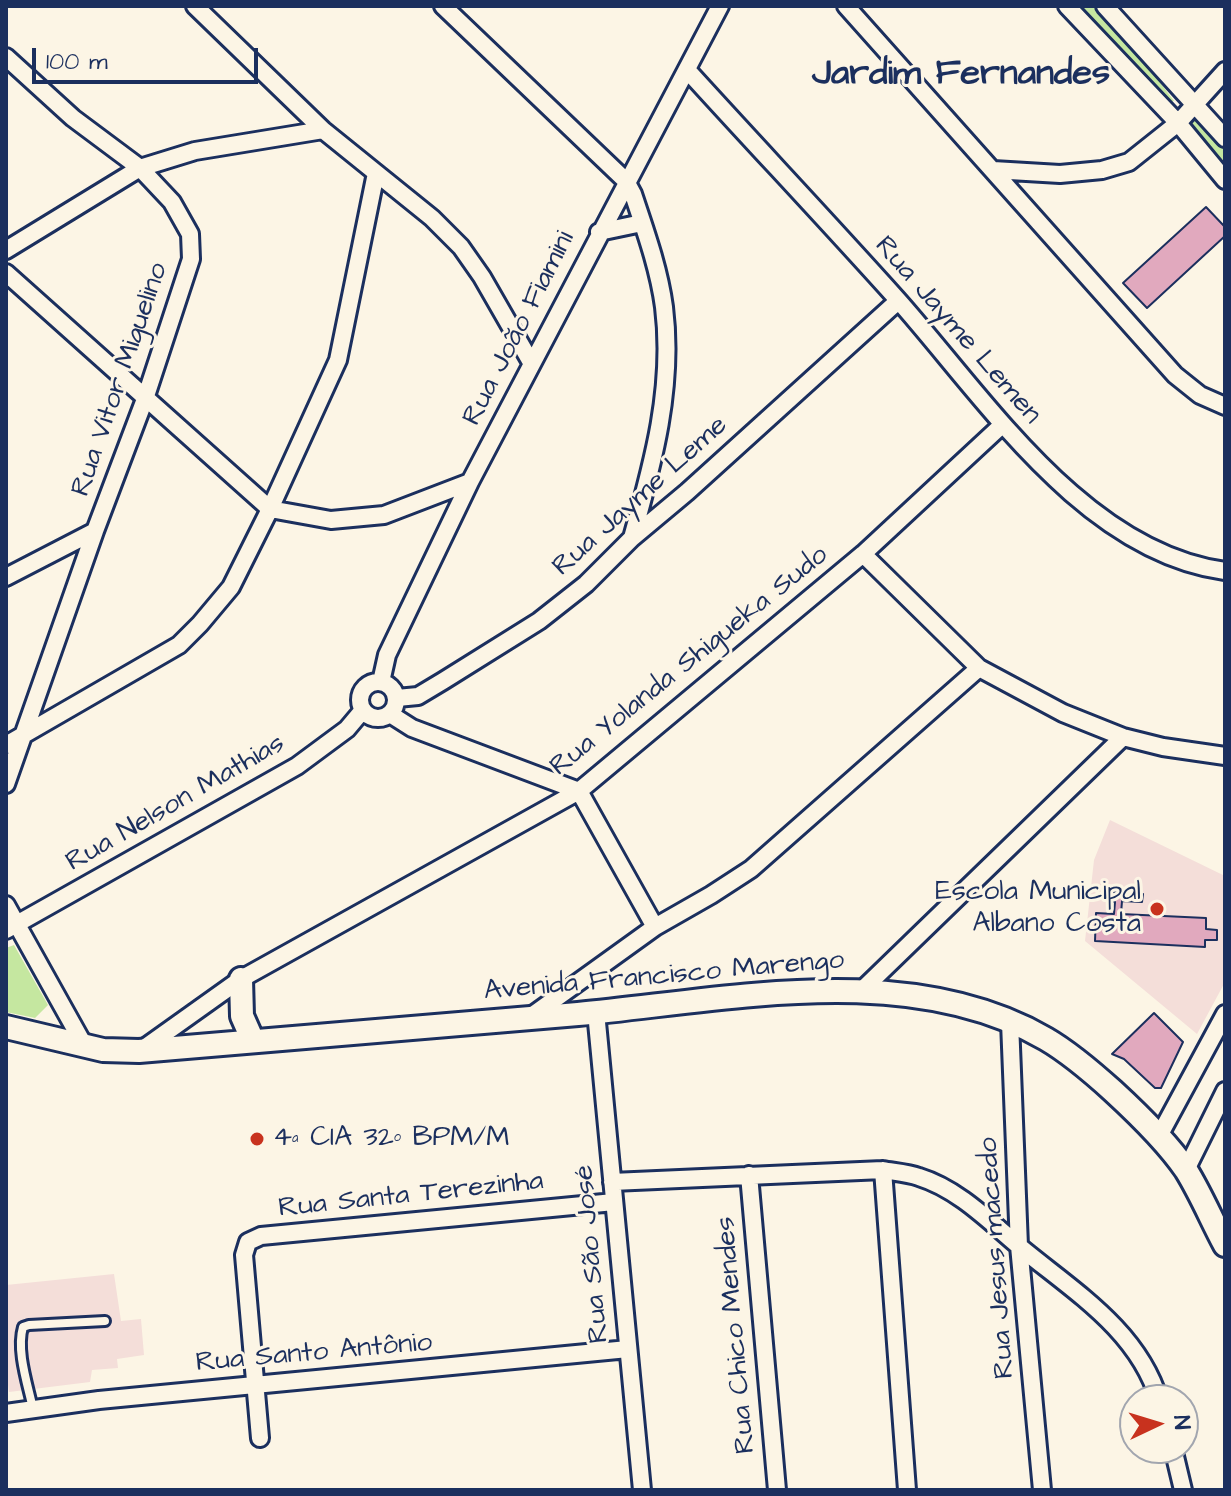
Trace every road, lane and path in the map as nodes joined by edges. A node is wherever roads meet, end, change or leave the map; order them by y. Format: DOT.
graph roads {
  1 [pos="195,6"];
  2 [pos="443,6"];
  3 [pos="720,6"];
  4 [pos="846,6"];
  5 [pos="1067,6"];
  6 [pos="1105,6"];
  7 [pos="6,57"];
  8 [pos="688,71"];
  9 [pos="1225,71"];
  10 [pos="1194,103"];
  11 [pos="1178,123"];
  12 [pos="323,130"];
  13 [pos="1225,138"];
  14 [pos="140,168"];
  15 [pos="993,170"];
  16 [pos="376,173"];
  17 [pos="1225,180"];
  18 [pos="626,181"];
  19 [pos="642,223"];
  20 [pos="599,232"];
  21 [pos="6,250"];
  22 [pos="6,273"];
  23 [pos="898,301"];
  24 [pos="532,364"];
  25 [pos="145,399"];
  26 [pos="1225,406"];
  27 [pos="1002,425"];
  28 [pos="470,482"];
  29 [pos="270,509"];
  30 [pos="95,531"];
  31 [pos="632,538"];
  32 [pos="863,554"];
  33 [pos="1225,571"];
  34 [pos="6,577"];
  35 [pos="979,668"];
  36 [pos="381,682"];
  37 [pos="397,698"];
  38 [pos="363,710"];
  39 [pos="390,714"];
  40 [pos="24,734"];
  41 [pos="1123,737"];
  42 [pos="6,745"];
  43 [pos="1225,756"];
  44 [pos="6,784"];
  45 [pos="579,791"];
  46 [pos="6,905"];
  47 [pos="11,927"];
  48 [pos="655,927"];
  49 [pos="241,979"];
  50 [pos="861,991"];
  51 [pos="596,1012"];
  52 [pos="1225,1014"];
  53 [pos="528,1018"];
  54 [pos="1010,1022"];
  55 [pos="6,1027"];
  56 [pos="253,1041"];
  57 [pos="84,1045"];
  58 [pos="139,1051"];
  59 [pos="1225,1091"];
  60 [pos="1158,1138"];
  61 [pos="883,1170"];
  62 [pos="1186,1170"];
  63 [pos="749,1175"];
  64 [pos="612,1182"];
  65 [pos="614,1202"];
  66 [pos="1225,1245"];
  67 [pos="1019,1246"];
  68 [pos="105,1321"];
  69 [pos="628,1349"];
  70 [pos="1152,1384"];
  71 [pos="255,1385"];
  72 [pos="33,1410"];
  73 [pos="6,1413"];
  74 [pos="260,1438"];
  75 [pos="1177,1464"];
  76 [pos="642,1490"];
  77 [pos="777,1490"];
  78 [pos="907,1490"];
  79 [pos="1042,1490"];
  80 [pos="1183,1490"];
  1 -- 12 [label="street"];
  2 -- 18 [label="street"];
  3 -- 8 [label="street, Rua João Fiamini"];
  4 -- 15 [label="street"];
  5 -- 11 [label="street"];
  6 -- 10 [label="street"];
  7 -- 14 [label="street, Rua Vitor Miguelino"];
  8 -- 18 [label="street, Rua João Fiamini"];
  8 -- 23 [label="street, Rua Jayme Lemen"];
  9 -- 10 [label="street"];
  10 -- 11 [label="street"];
  10 -- 13 [label="street"];
  11 -- 15 [label="street"];
  11 -- 17 [label="street"];
  12 -- 14 [label="street"];
  12 -- 16 [label="street"];
  14 -- 21 [label="street"];
  14 -- 25 [label="street, Rua Vitor Miguelino"];
  15 -- 26 [label="street"];
  16 -- 24 [label="street"];
  16 -- 29 [label="street"];
  18 -- 19 [label="street"];
  18 -- 20 [label="street, Rua João Fiamini"];
  19 -- 20 [label="street"];
  19 -- 31 [label="street"];
  20 -- 24 [label="street, Rua João Fiamini"];
  22 -- 25 [label="street"];
  23 -- 27 [label="street, Rua Jayme Lemen"];
  23 -- 31 [label="street, Rua Jayme Leme"];
  24 -- 28 [label="street, Rua João Fiamini"];
  25 -- 29 [label="street"];
  25 -- 30 [label="street, Rua Vitor Miguelino"];
  27 -- 32 [label="street, Rua Yolanda Shigueka Sudo"];
  27 -- 33 [label="street, Rua Jayme Lemen"];
  28 -- 29 [label="street"];
  28 -- 36 [label="street, Rua João Fiamini"];
  29 -- 40 [label="street"];
  30 -- 34 [label="street"];
  30 -- 40 [label="street, Rua Vitor Miguelino"];
  31 -- 37 [label="street, Rua Jayme Leme"];
  32 -- 35 [label="street"];
  32 -- 45 [label="street, Rua Yolanda Shigueka Sudo"];
  35 -- 41 [label="street"];
  35 -- 48 [label="street"];
  36 -- 37 [label="street"];
  36 -- 38 [label="street"];
  37 -- 39 [label="street"];
  38 -- 39 [label="street"];
  38 -- 47 [label="street, Rua Nelson Mathias"];
  39 -- 45 [label="street"];
  40 -- 42 [label="street"];
  40 -- 44 [label="street, Rua Vitor Miguelino"];
  41 -- 43 [label="street"];
  41 -- 50 [label="street"];
  45 -- 48 [label="street"];
  45 -- 49 [label="street, Rua Yolanda Shigueka Sudo"];
  46 -- 47 [label="street"];
  47 -- 57 [label="street"];
  48 -- 53 [label="street"];
  49 -- 56 [label="main road"];
  49 -- 58 [label="street, Rua Yolanda Shigueka Sudo"];
  50 -- 51 [label="main road, Avenida Francisco Marengo"];
  50 -- 54 [label="main road, Avenida Francisco Marengo"];
  51 -- 53 [label="main road, Avenida Francisco Marengo"];
  51 -- 64 [label="street, Rua São José"];
  52 -- 60 [label="street"];
  53 -- 56 [label="main road, Avenida Francisco Marengo"];
  54 -- 60 [label="main road, Avenida Francisco Marengo"];
  54 -- 67 [label="street, Rua Jesus macedo"];
  55 -- 57 [label="main road, Avenida Francisco Marengo"];
  56 -- 58 [label="main road, Avenida Francisco Marengo"];
  57 -- 58 [label="main road, Avenida Francisco Marengo"];
  59 -- 62 [label="street"];
  60 -- 62 [label="main road, Avenida Francisco Marengo"];
  61 -- 63 [label="street"];
  61 -- 67 [label="street"];
  61 -- 78 [label="street"];
  62 -- 66 [label="main road, Avenida Francisco Marengo"];
  63 -- 64 [label="street"];
  63 -- 77 [label="street, Rua Chico Mendes"];
  64 -- 65 [label="street, Rua São José"];
  65 -- 69 [label="street, Rua São José"];
  65 -- 71 [label="street, Rua Santa Terezinha"];
  67 -- 70 [label="street"];
  67 -- 79 [label="street, Rua Jesus macedo"];
  68 -- 72 [label="lane"];
  69 -- 71 [label="street, Rua Santo Antônio"];
  69 -- 76 [label="street, Rua São José"];
  71 -- 72 [label="street, Rua Santo Antônio"];
  71 -- 74 [label="street"];
  72 -- 73 [label="street, Rua Santo Antônio"];
  75 -- 80 [label="street"];
}
